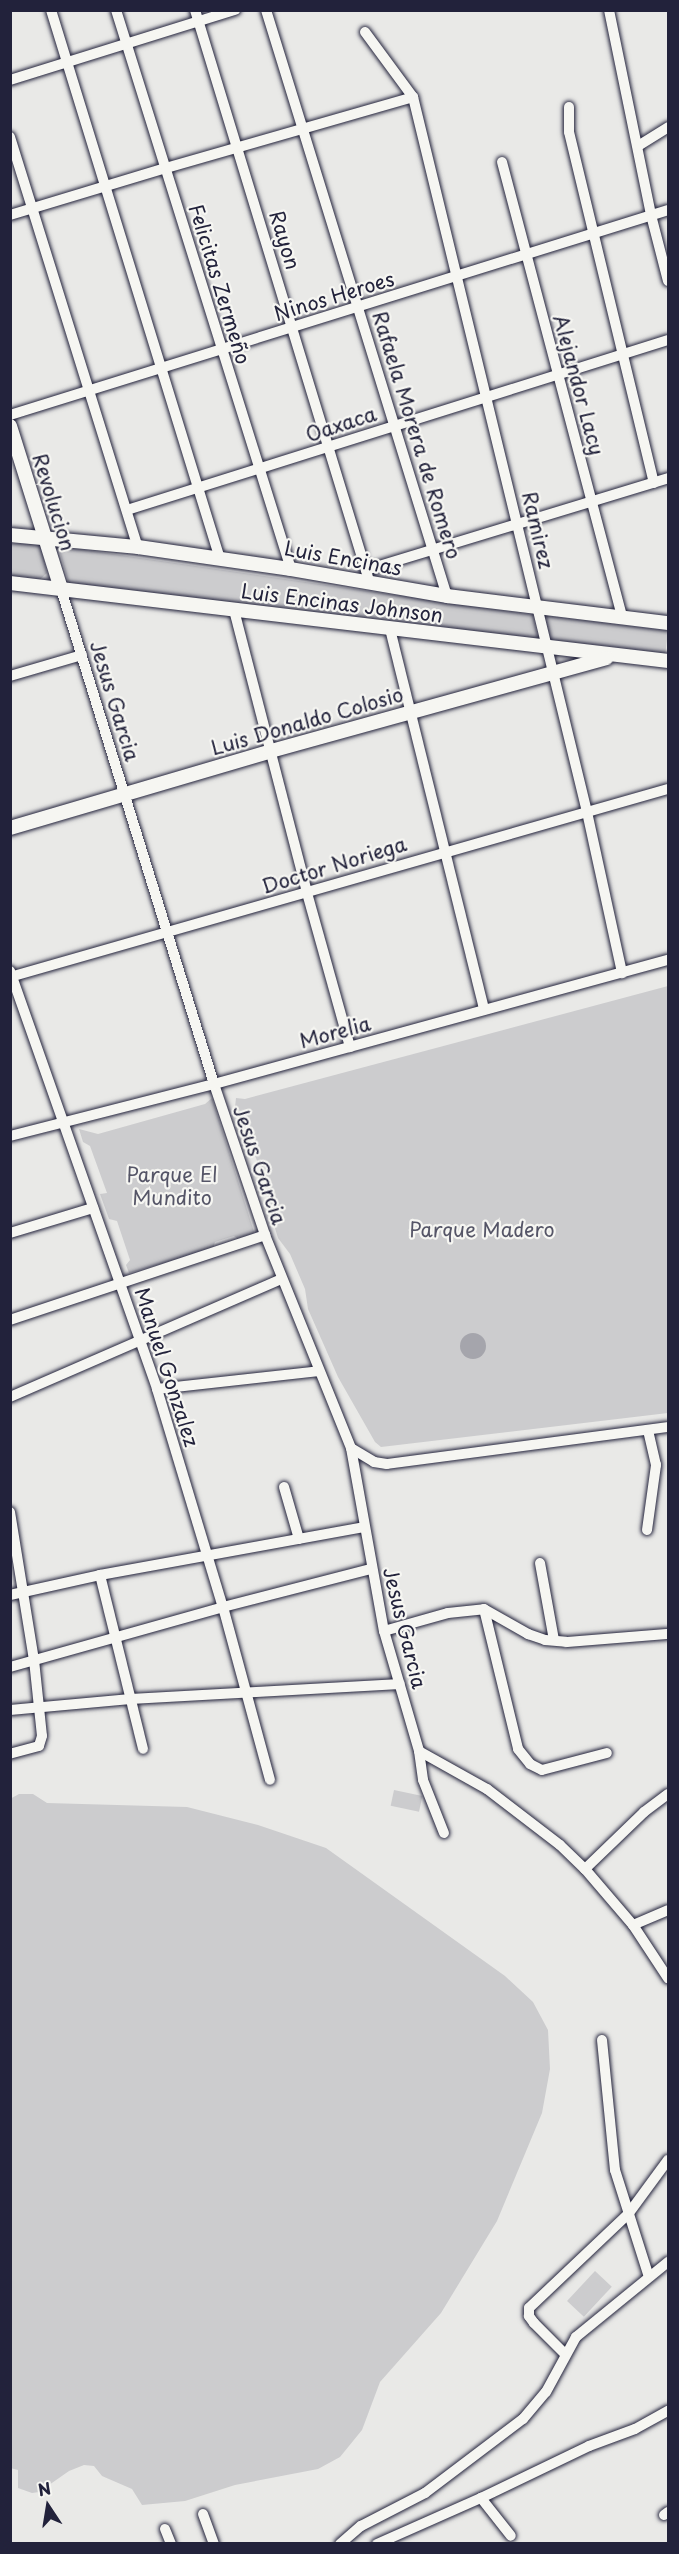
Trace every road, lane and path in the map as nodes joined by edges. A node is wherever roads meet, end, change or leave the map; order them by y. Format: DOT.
graph roads {
  1 [pos="51,10"];
  2 [pos="116,10"];
  3 [pos="195,10"];
  4 [pos="235,10"];
  5 [pos="266,10"];
  6 [pos="609,10"];
  7 [pos="198,22"];
  8 [pos="364,32"];
  9 [pos="126,44"];
  10 [pos="66,63"];
  11 [pos="10,80"];
  12 [pos="413,97"];
  13 [pos="569,107"];
  14 [pos="669,127"];
  15 [pos="303,128"];
  16 [pos="10,137"];
  17 [pos="638,146"];
  18 [pos="237,148"];
  19 [pos="502,162"];
  20 [pos="166,168"];
  21 [pos="104,186"];
  22 [pos="33,208"];
  23 [pos="669,210"];
  24 [pos="651,214"];
  25 [pos="10,215"];
  26 [pos="591,233"];
  27 [pos="525,255"];
  28 [pos="458,277"];
  29 [pos="669,282"];
  30 [pos="359,307"];
  31 [pos="293,328"];
  32 [pos="669,340"];
  33 [pos="221,350"];
  34 [pos="622,354"];
  35 [pos="160,368"];
  36 [pos="557,374"];
  37 [pos="89,390"];
  38 [pos="487,396"];
  39 [pos="10,415"];
  40 [pos="10,426"];
  41 [pos="395,426"];
  42 [pos="328,447"];
  43 [pos="259,469"];
  44 [pos="669,478"];
  45 [pos="654,483"];
  46 [pos="196,487"];
  47 [pos="591,502"];
  48 [pos="128,510"];
  49 [pos="518,524"];
  50 [pos="10,535"];
  51 [pos="45,536"];
  52 [pos="138,547"];
  53 [pos="433,549"];
  54 [pos="220,559"];
  55 [pos="291,569"];
  56 [pos="366,570"];
  57 [pos="10,583"];
  58 [pos="370,584"];
  59 [pos="61,589"];
  60 [pos="447,596"];
  61 [pos="537,608"];
  62 [pos="234,610"];
  63 [pos="622,617"];
  64 [pos="669,623"];
  65 [pos="390,629"];
  66 [pos="547,648"];
  67 [pos="82,655"];
  68 [pos="616,656"];
  69 [pos="669,661"];
  70 [pos="553,671"];
  71 [pos="10,676"];
  72 [pos="411,711"];
  73 [pos="271,751"];
  74 [pos="669,789"];
  75 [pos="125,794"];
  76 [pos="587,812"];
  77 [pos="10,828"];
  78 [pos="447,851"];
  79 [pos="307,893"];
  80 [pos="168,933"];
  81 [pos="669,960"];
  82 [pos="622,973"];
  83 [pos="11,975"];
  84 [pos="484,1010"];
  85 [pos="350,1047"];
  86 [pos="214,1084"];
  87 [pos="62,1121"];
  88 [pos="10,1136"];
  89 [pos="93,1208"];
  90 [pos="10,1233"];
  91 [pos="265,1235"];
  92 [pos="282,1279"];
  93 [pos="120,1284"];
  94 [pos="10,1320"];
  95 [pos="140,1342"];
  96 [pos="319,1371"];
  97 [pos="157,1389"];
  98 [pos="10,1397"];
  99 [pos="669,1427"];
  100 [pos="648,1430"];
  101 [pos="351,1448"];
  102 [pos="284,1487"];
  103 [pos="10,1512"];
  104 [pos="364,1527"];
  105 [pos="647,1530"];
  106 [pos="299,1539"];
  107 [pos="207,1556"];
  108 [pos="540,1563"];
  109 [pos="371,1569"];
  110 [pos="100,1575"];
  111 [pos="22,1592"];
  112 [pos="10,1595"];
  113 [pos="223,1607"];
  114 [pos="484,1609"];
  115 [pos="384,1630"];
  116 [pos="669,1634"];
  117 [pos="117,1637"];
  118 [pos="554,1640"];
  119 [pos="34,1660"];
  120 [pos="10,1666"];
  121 [pos="400,1684"];
  122 [pos="246,1694"];
  123 [pos="131,1700"];
  124 [pos="40,1706"];
  125 [pos="10,1710"];
  126 [pos="143,1749"];
  127 [pos="419,1751"];
  128 [pos="10,1754"];
  129 [pos="607,1754"];
  130 [pos="270,1780"];
  131 [pos="669,1794"];
  132 [pos="444,1833"];
  133 [pos="585,1869"];
  134 [pos="669,1910"];
  135 [pos="633,1925"];
  136 [pos="669,1978"];
  137 [pos="602,2040"];
  138 [pos="669,2160"];
  139 [pos="629,2213"];
  140 [pos="669,2262"];
  141 [pos="649,2277"];
  142 [pos="565,2354"];
  143 [pos="669,2411"];
  144 [pos="482,2498"];
  145 [pos="203,2514"];
  146 [pos="165,2529"];
  147 [pos="511,2536"];
  148 [pos="171,2544"];
  149 [pos="214,2544"];
  150 [pos="340,2544"];
  151 [pos="377,2544"];
  1 -- 10 [label="street"];
  2 -- 9 [label="street, Felicitas Zermeño"];
  3 -- 7 [label="street, Rayon"];
  4 -- 7 [label="street"];
  5 -- 15 [label="street, Rafaela Morera de Romero"];
  6 -- 17 [label="street"];
  7 -- 9 [label="street"];
  7 -- 18 [label="street, Rayon"];
  8 -- 12 [label="street"];
  9 -- 10 [label="street"];
  9 -- 20 [label="street, Felicitas Zermeño"];
  10 -- 11 [label="street"];
  10 -- 21 [label="street"];
  12 -- 15 [label="street"];
  12 -- 28 [label="street, Ramirez"];
  13 -- 26 [label="street"];
  14 -- 17 [label="street"];
  15 -- 18 [label="street"];
  15 -- 30 [label="street, Rafaela Morera de Romero"];
  16 -- 22 [label="street"];
  17 -- 24 [label="street"];
  18 -- 20 [label="street"];
  18 -- 31 [label="street, Rayon"];
  19 -- 27 [label="street, Alejandor Lacy"];
  20 -- 21 [label="street"];
  20 -- 33 [label="street, Felicitas Zermeño"];
  21 -- 22 [label="street"];
  21 -- 35 [label="street"];
  22 -- 25 [label="street"];
  22 -- 37 [label="street"];
  23 -- 24 [label="street, Ninos Heroes"];
  24 -- 26 [label="street, Ninos Heroes"];
  24 -- 29 [label="street"];
  26 -- 27 [label="street, Ninos Heroes"];
  26 -- 34 [label="street"];
  27 -- 28 [label="street, Ninos Heroes"];
  27 -- 36 [label="street, Alejandor Lacy"];
  28 -- 30 [label="street, Ninos Heroes"];
  28 -- 38 [label="street, Ramirez"];
  30 -- 31 [label="street, Ninos Heroes"];
  30 -- 41 [label="street, Rafaela Morera de Romero"];
  31 -- 33 [label="street, Ninos Heroes"];
  31 -- 42 [label="street, Rayon"];
  32 -- 34 [label="street, Oaxaca"];
  33 -- 35 [label="street, Ninos Heroes"];
  33 -- 43 [label="street, Felicitas Zermeño"];
  34 -- 36 [label="street, Oaxaca"];
  34 -- 45 [label="street"];
  35 -- 37 [label="street, Ninos Heroes"];
  35 -- 46 [label="street"];
  36 -- 38 [label="street, Oaxaca"];
  36 -- 47 [label="street, Alejandor Lacy"];
  37 -- 39 [label="street, Ninos Heroes"];
  37 -- 48 [label="street"];
  38 -- 41 [label="street, Oaxaca"];
  38 -- 49 [label="street, Ramirez"];
  40 -- 51 [label="main road, Revolucion"];
  41 -- 42 [label="street, Oaxaca"];
  41 -- 53 [label="street, Rafaela Morera de Romero"];
  42 -- 43 [label="street, Oaxaca"];
  42 -- 56 [label="street, Rayon"];
  43 -- 46 [label="street, Oaxaca"];
  43 -- 55 [label="street, Felicitas Zermeño"];
  44 -- 45 [label="street"];
  45 -- 47 [label="street"];
  46 -- 48 [label="street, Oaxaca"];
  46 -- 54 [label="street"];
  47 -- 49 [label="street"];
  47 -- 63 [label="street, Alejandor Lacy"];
  48 -- 52 [label="street"];
  49 -- 53 [label="street"];
  49 -- 61 [label="street, Ramirez"];
  50 -- 51 [label="main road, Luis Encinas"];
  51 -- 52 [label="main road, Luis Encinas"];
  51 -- 59 [label="main road, Revolucion"];
  52 -- 54 [label="main road, Luis Encinas"];
  53 -- 56 [label="street"];
  53 -- 60 [label="street, Rafaela Morera de Romero"];
  54 -- 55 [label="main road, Luis Encinas"];
  55 -- 58 [label="main road, Luis Encinas"];
  56 -- 58 [label="street, Rayon"];
  57 -- 59 [label="main road, Luis Encinas Johnson"];
  58 -- 60 [label="main road, Luis Encinas"];
  59 -- 62 [label="main road, Luis Encinas Johnson"];
  59 -- 67 [label="street, Jesus Garcia"];
  60 -- 61 [label="main road, Luis Encinas"];
  61 -- 63 [label="main road, Luis Encinas"];
  61 -- 66 [label="street, Ramirez"];
  62 -- 65 [label="main road, Luis Encinas Johnson"];
  62 -- 73 [label="street"];
  63 -- 64 [label="main road, Luis Encinas"];
  65 -- 66 [label="main road, Luis Encinas Johnson"];
  65 -- 72 [label="street"];
  66 -- 68 [label="main road, Luis Encinas Johnson"];
  66 -- 70 [label="street, Ramirez"];
  67 -- 71 [label="street"];
  67 -- 75 [label="street, Jesus Garcia"];
  68 -- 69 [label="main road, Luis Encinas Johnson"];
  68 -- 70 [label="main road, Luis Donaldo Colosio"];
  70 -- 72 [label="main road, Luis Donaldo Colosio"];
  70 -- 76 [label="street, Ramirez"];
  72 -- 73 [label="main road, Luis Donaldo Colosio"];
  72 -- 78 [label="street"];
  73 -- 75 [label="main road, Luis Donaldo Colosio"];
  73 -- 79 [label="street"];
  74 -- 76 [label="street, Doctor Noriega"];
  75 -- 77 [label="main road, Luis Donaldo Colosio"];
  75 -- 80 [label="street, Jesus Garcia"];
  76 -- 78 [label="street, Doctor Noriega"];
  76 -- 82 [label="street, Ramirez"];
  78 -- 79 [label="street, Doctor Noriega"];
  78 -- 84 [label="street"];
  79 -- 80 [label="street, Doctor Noriega"];
  79 -- 85 [label="street"];
  80 -- 83 [label="street, Doctor Noriega"];
  80 -- 86 [label="street, Jesus Garcia"];
  81 -- 82 [label="street, Morelia"];
  82 -- 84 [label="street, Morelia"];
  83 -- 87 [label="street, Manuel Gonzalez"];
  84 -- 85 [label="street, Morelia"];
  85 -- 86 [label="street, Morelia"];
  86 -- 87 [label="street, Morelia"];
  86 -- 91 [label="street, Jesus Garcia"];
  87 -- 88 [label="street, Morelia"];
  87 -- 89 [label="street, Manuel Gonzalez"];
  89 -- 90 [label="street"];
  89 -- 93 [label="street, Manuel Gonzalez"];
  91 -- 92 [label="street, Jesus Garcia"];
  91 -- 93 [label="street"];
  92 -- 95 [label="street"];
  92 -- 96 [label="street, Jesus Garcia"];
  93 -- 94 [label="street"];
  93 -- 95 [label="street, Manuel Gonzalez"];
  95 -- 97 [label="street, Manuel Gonzalez"];
  95 -- 98 [label="street"];
  96 -- 97 [label="street"];
  96 -- 101 [label="street, Jesus Garcia"];
  97 -- 107 [label="street, Manuel Gonzalez"];
  99 -- 100 [label="street"];
  100 -- 101 [label="street"];
  100 -- 105 [label="street"];
  101 -- 104 [label="street, Jesus Garcia"];
  102 -- 106 [label="street"];
  103 -- 111 [label="street"];
  104 -- 106 [label="street"];
  104 -- 109 [label="street, Jesus Garcia"];
  106 -- 107 [label="street"];
  107 -- 110 [label="street"];
  107 -- 113 [label="street, Manuel Gonzalez"];
  108 -- 118 [label="street"];
  109 -- 113 [label="street"];
  109 -- 115 [label="street, Jesus Garcia"];
  110 -- 111 [label="street"];
  110 -- 117 [label="street"];
  111 -- 112 [label="street"];
  111 -- 119 [label="street"];
  113 -- 117 [label="street"];
  113 -- 122 [label="street, Manuel Gonzalez"];
  114 -- 115 [label="street"];
  114 -- 118 [label="street"];
  114 -- 129 [label="street"];
  115 -- 121 [label="street, Jesus Garcia"];
  116 -- 118 [label="street"];
  117 -- 119 [label="street"];
  117 -- 123 [label="street"];
  119 -- 120 [label="street"];
  119 -- 124 [label="street"];
  121 -- 122 [label="street"];
  121 -- 127 [label="street, Jesus Garcia"];
  122 -- 123 [label="street"];
  122 -- 130 [label="street, Manuel Gonzalez"];
  123 -- 124 [label="street"];
  123 -- 126 [label="street"];
  124 -- 125 [label="street"];
  124 -- 128 [label="street"];
  127 -- 132 [label="street, Jesus Garcia"];
  127 -- 133 [label="street"];
  131 -- 133 [label="street"];
  133 -- 135 [label="street"];
  134 -- 135 [label="street"];
  135 -- 136 [label="street"];
  137 -- 139 [label="street"];
  138 -- 139 [label="street"];
  139 -- 141 [label="street"];
  139 -- 142 [label="street"];
  140 -- 141 [label="street"];
  141 -- 142 [label="street"];
  142 -- 150 [label="street"];
  143 -- 144 [label="street"];
  144 -- 147 [label="street"];
  144 -- 151 [label="street"];
  145 -- 149 [label="street"];
  146 -- 148 [label="street"];
}
